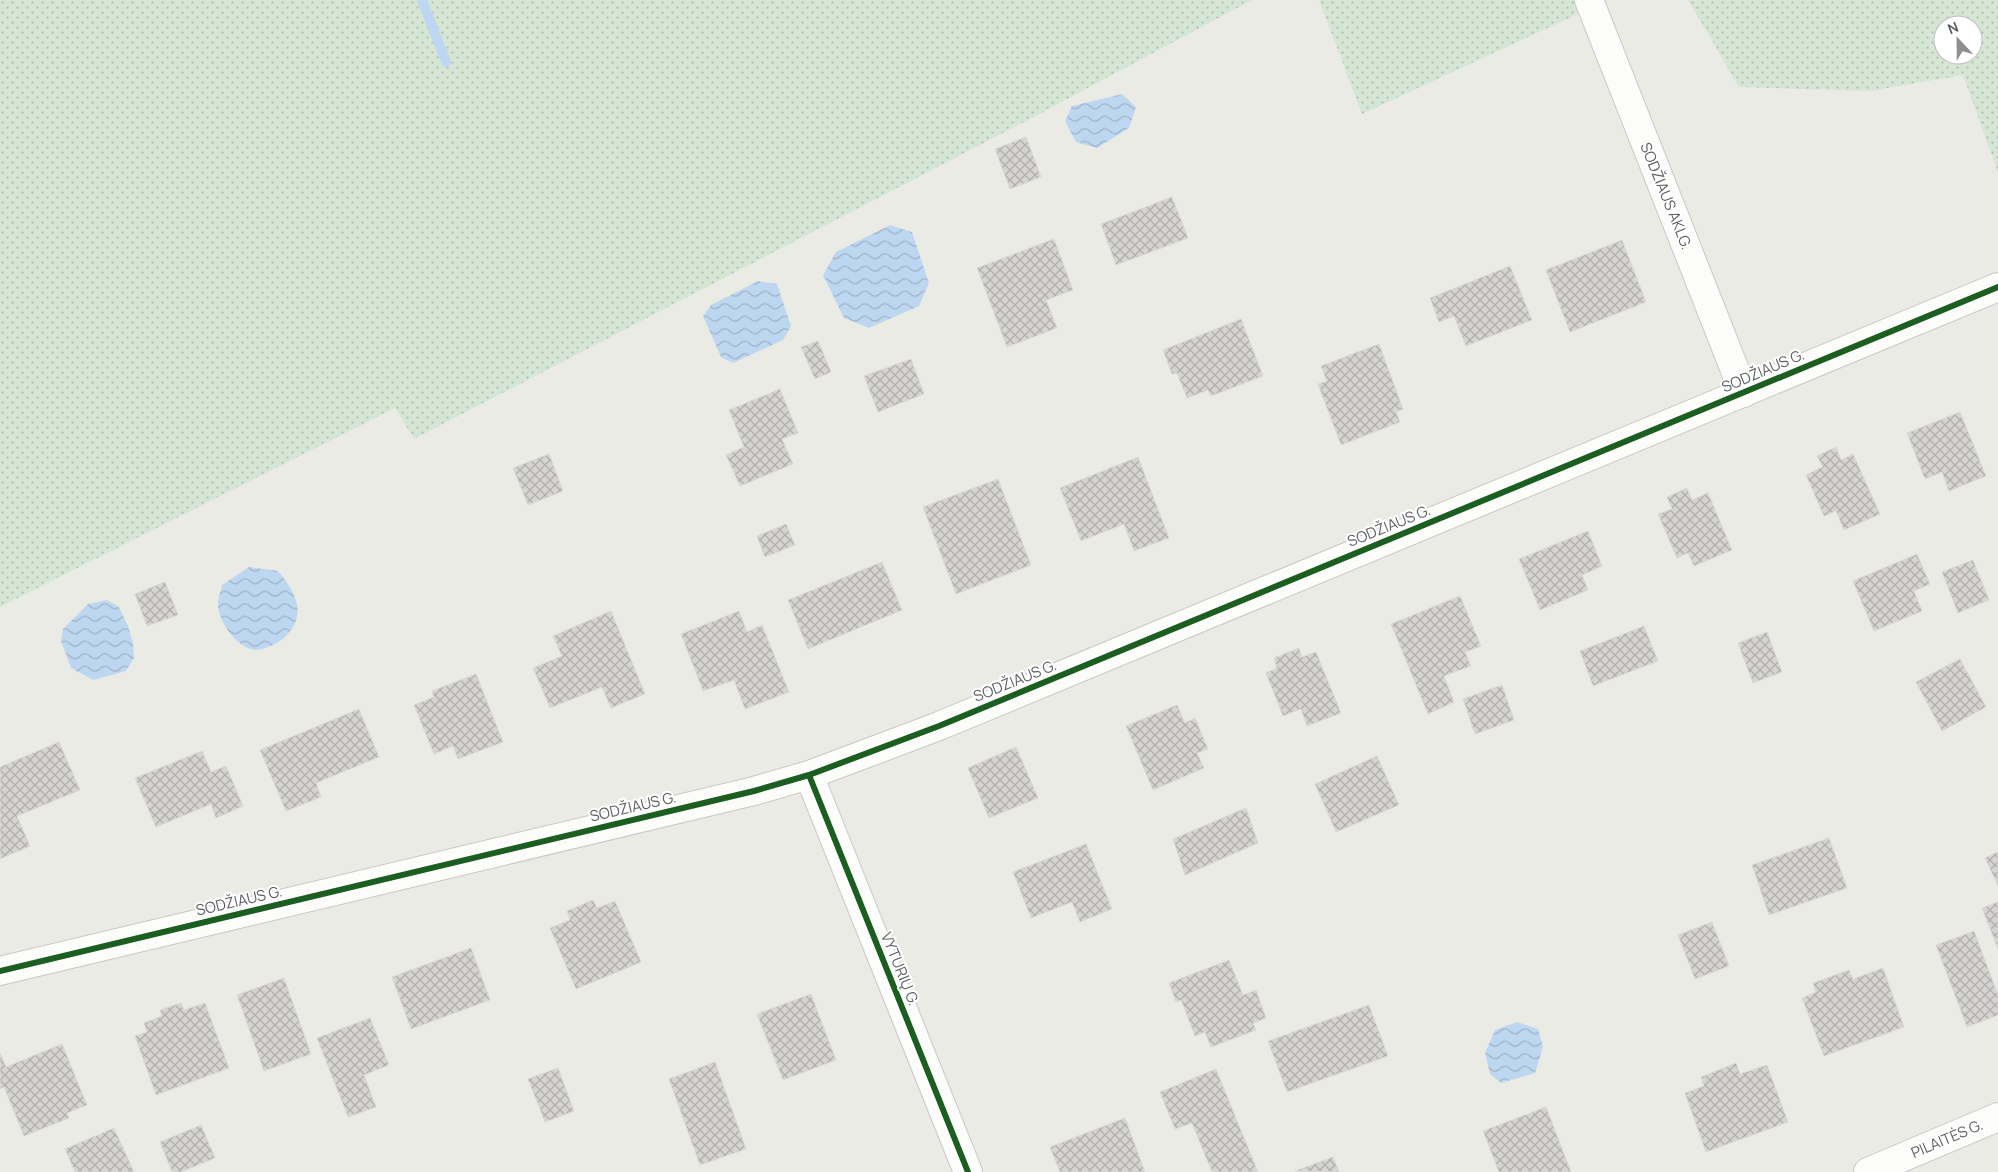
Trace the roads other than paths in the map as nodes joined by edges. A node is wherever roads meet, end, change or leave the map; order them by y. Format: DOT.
graph roads {
  1 [pos="1589,0"];
  2 [pos="1998,287"];
  3 [pos="1744,393"];
  4 [pos="808,775"];
  5 [pos="0,971"];
  6 [pos="1998,1117"];
  7 [pos="968,1172"];
  8 [pos="1868,1172"];
  1 -- 3 [label="street, SODŽIAUS AKLG."];
  2 -- 3 [label="street, SODŽIAUS G."];
  3 -- 4 [label="street, SODŽIAUS G."];
  4 -- 5 [label="street, SODŽIAUS G."];
  4 -- 7 [label="street, VYTURIŲ G."];
  6 -- 8 [label="street, PILAITĖS G."];
}
